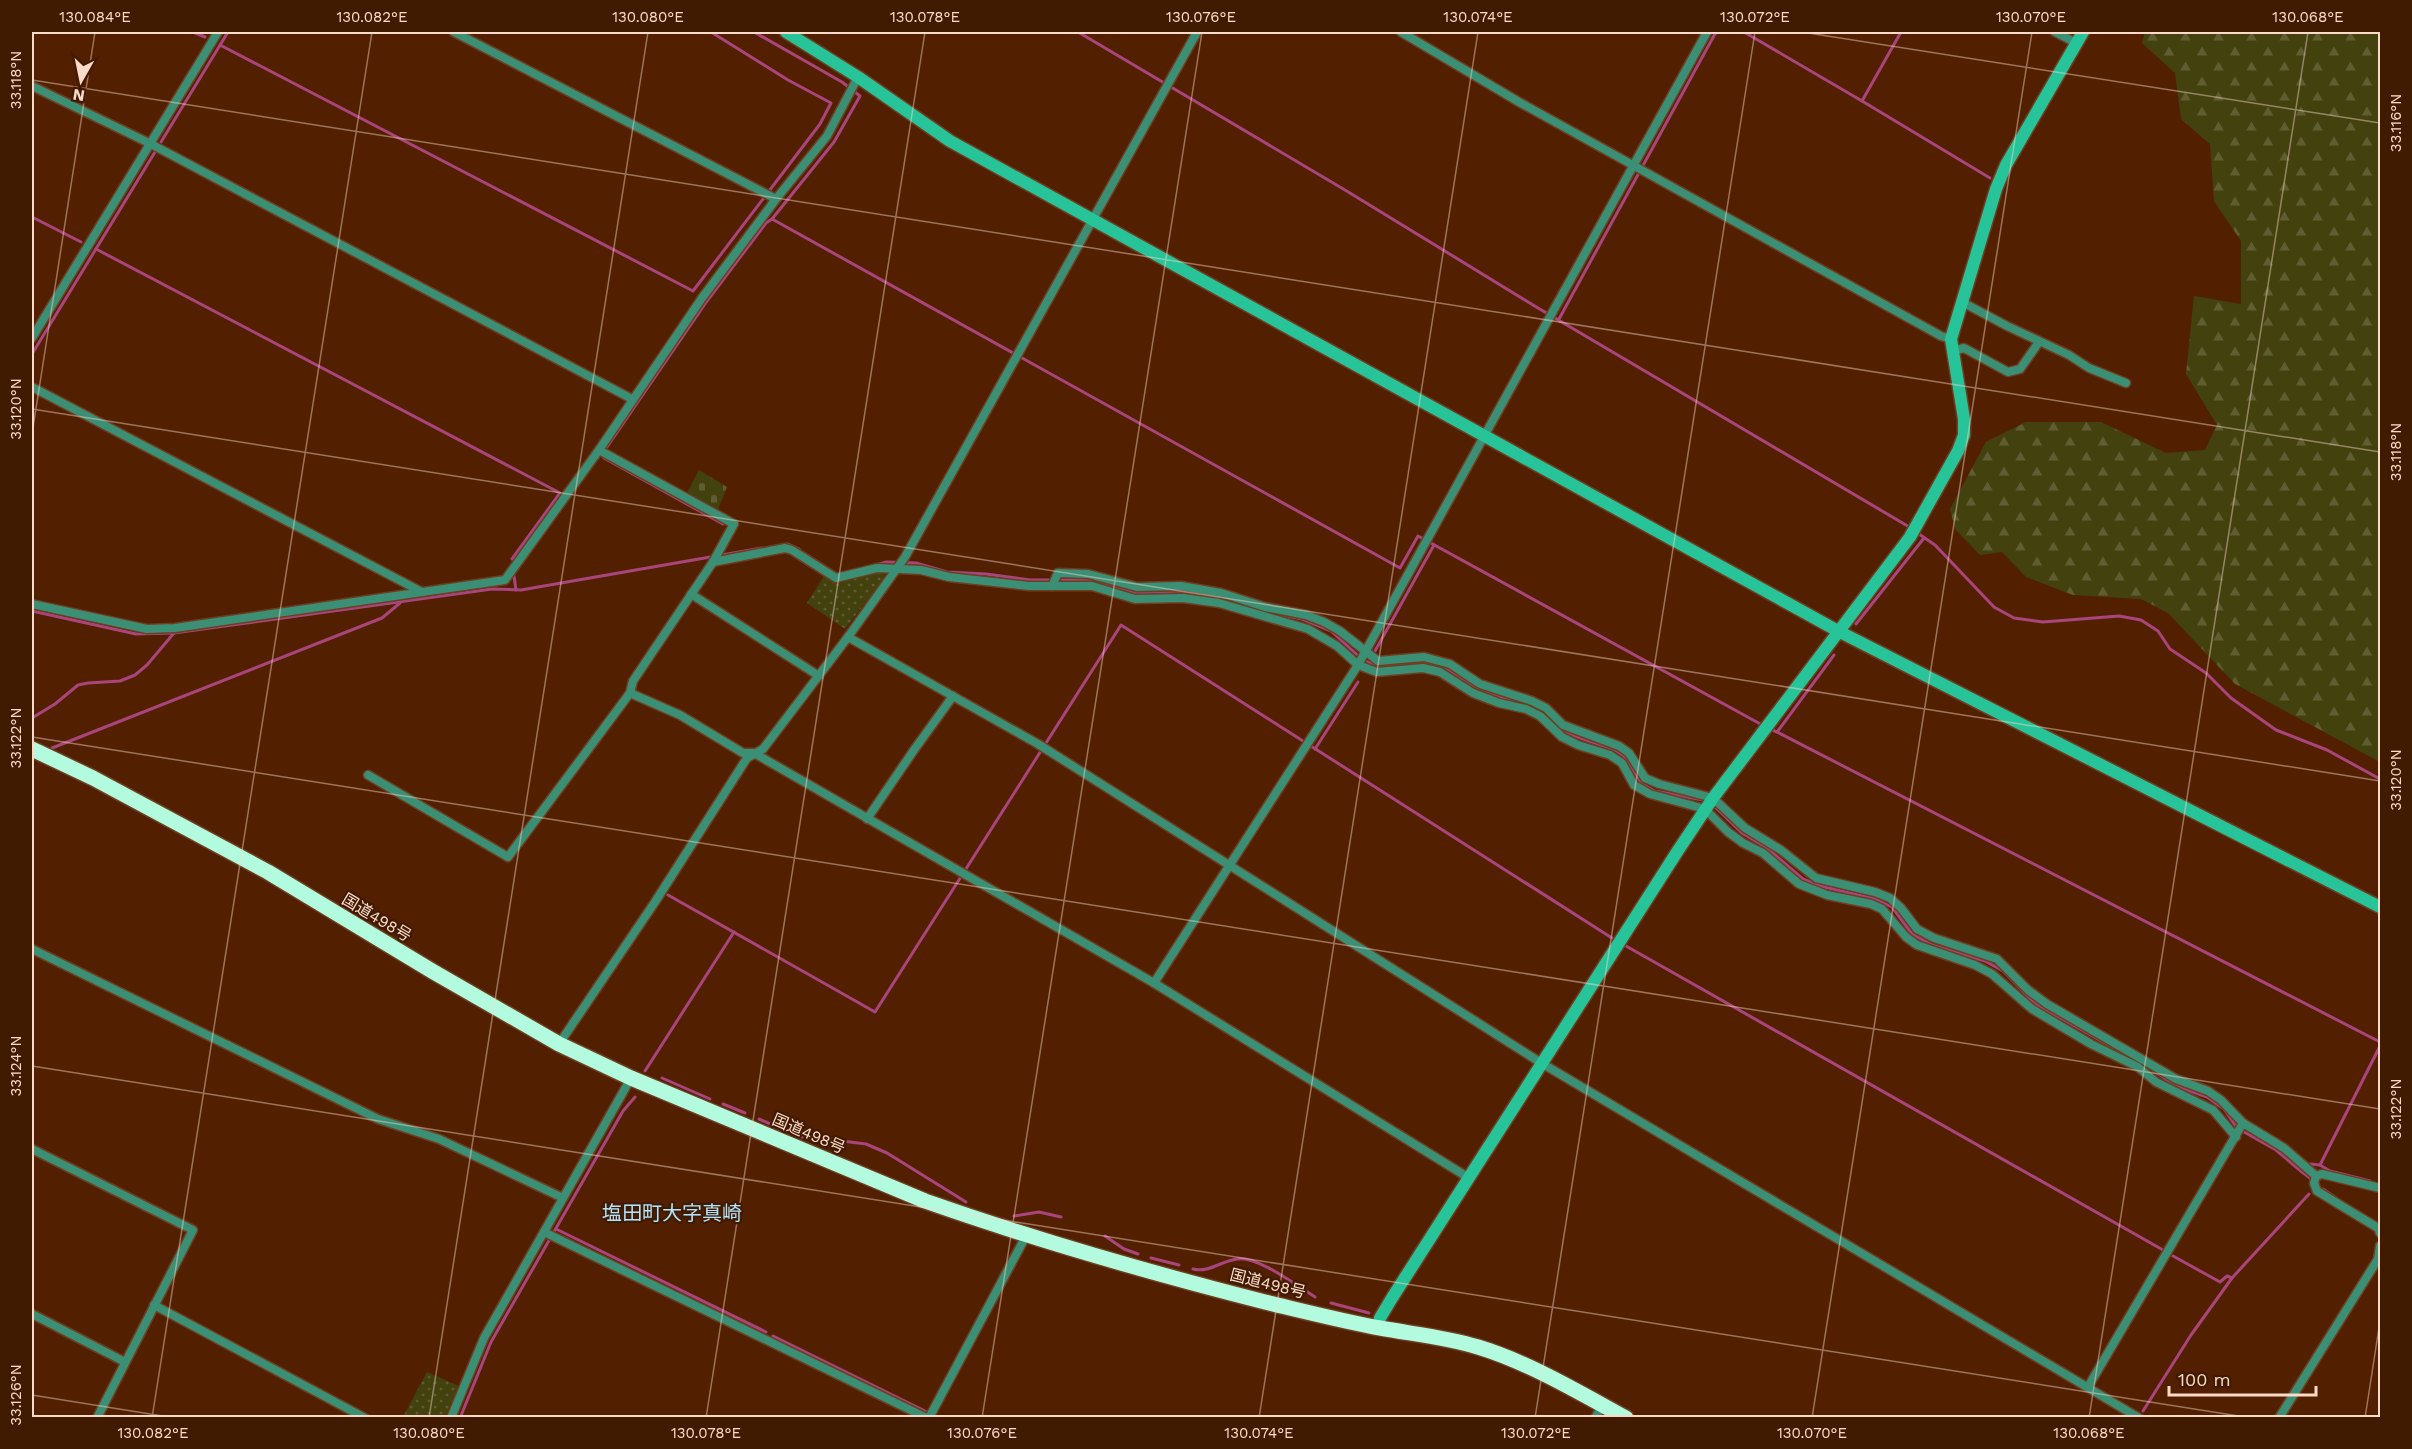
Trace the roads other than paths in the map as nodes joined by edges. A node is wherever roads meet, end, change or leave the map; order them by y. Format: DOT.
graph roads {
  1 [pos="218,32"];
  2 [pos="454,32"];
  3 [pos="786,32"];
  4 [pos="1197,32"];
  5 [pos="1401,32"];
  6 [pos="1707,32"];
  7 [pos="2055,32"];
  8 [pos="2083,32"];
  9 [pos="2076,44"];
  10 [pos="856,80"];
  11 [pos="32,86"];
  12 [pos="149,143"];
  13 [pos="1635,166"];
  14 [pos="776,199"];
  15 [pos="1092,218"];
  16 [pos="1962,302"];
  17 [pos="32,338"];
  18 [pos="2039,342"];
  19 [pos="1951,345"];
  20 [pos="2126,383"];
  21 [pos="32,387"];
  22 [pos="632,399"];
  23 [pos="1484,435"];
  24 [pos="599,450"];
  25 [pos="714,562"];
  26 [pos="895,570"];
  27 [pos="1052,586"];
  28 [pos="420,591"];
  29 [pos="691,594"];
  30 [pos="32,604"];
  31 [pos="1838,631"];
  32 [pos="848,637"];
  33 [pos="1365,653"];
  34 [pos="1358,665"];
  35 [pos="819,676"];
  36 [pos="630,693"];
  37 [pos="953,696"];
  38 [pos="32,749"];
  39 [pos="754,753"];
  40 [pos="368,775"];
  41 [pos="1713,798"];
  42 [pos="1705,809"];
  43 [pos="867,819"];
  44 [pos="1230,866"];
  45 [pos="2380,907"];
  46 [pos="32,949"];
  47 [pos="1154,983"];
  48 [pos="559,1044"];
  49 [pos="1542,1064"];
  50 [pos="631,1078"];
  51 [pos="2243,1124"];
  52 [pos="2236,1137"];
  53 [pos="32,1149"];
  54 [pos="2310,1171"];
  55 [pos="1469,1178"];
  56 [pos="2380,1188"];
  57 [pos="563,1198"];
  58 [pos="544,1232"];
  59 [pos="2380,1233"];
  60 [pos="1027,1234"];
  61 [pos="2380,1246"];
  62 [pos="2379,1261"];
  63 [pos="154,1305"];
  64 [pos="32,1314"];
  65 [pos="1378,1328"];
  66 [pos="125,1362"];
  67 [pos="2088,1387"];
  68 [pos="1599,1412"];
  69 [pos="97,1418"];
  70 [pos="365,1418"];
  71 [pos="451,1418"];
  72 [pos="928,1418"];
  73 [pos="1626,1418"];
  74 [pos="2139,1418"];
  75 [pos="2279,1418"];
  1 -- 12 [label="street"];
  2 -- 14 [label="street"];
  3 -- 10 [label="street"];
  4 -- 15 [label="street"];
  5 -- 13 [label="street"];
  6 -- 13 [label="street"];
  7 -- 9 [label="street"];
  8 -- 9 [label="street"];
  9 -- 16 [label="street"];
  10 -- 14 [label="street"];
  10 -- 15 [label="street"];
  11 -- 12 [label="street"];
  12 -- 17 [label="street"];
  12 -- 22 [label="street"];
  13 -- 19 [label="street"];
  13 -- 23 [label="street"];
  14 -- 22 [label="street"];
  15 -- 23 [label="street"];
  15 -- 26 [label="street"];
  16 -- 18 [label="street"];
  16 -- 19 [label="street"];
  18 -- 19 [label="street"];
  18 -- 20 [label="street"];
  19 -- 31 [label="street"];
  21 -- 28 [label="street"];
  22 -- 24 [label="street"];
  23 -- 31 [label="street"];
  23 -- 33 [label="street"];
  24 -- 25 [label="street"];
  24 -- 28 [label="street"];
  25 -- 26 [label="street"];
  25 -- 29 [label="street"];
  26 -- 27 [label="street"];
  26 -- 32 [label="street"];
  27 -- 33 [label="street"];
  27 -- 34 [label="street"];
  28 -- 30 [label="street"];
  29 -- 35 [label="street"];
  29 -- 36 [label="street"];
  31 -- 41 [label="street"];
  31 -- 45 [label="street"];
  32 -- 35 [label="street"];
  32 -- 37 [label="street"];
  33 -- 34 [label="street"];
  33 -- 41 [label="street"];
  34 -- 42 [label="street"];
  34 -- 44 [label="street"];
  35 -- 39 [label="street"];
  36 -- 39 [label="street"];
  36 -- 40 [label="street"];
  37 -- 43 [label="street"];
  37 -- 44 [label="street"];
  38 -- 48 [label="highway, 国道498号"];
  39 -- 43 [label="street"];
  39 -- 48 [label="street"];
  41 -- 42 [label="street"];
  41 -- 51 [label="street"];
  42 -- 49 [label="street"];
  42 -- 52 [label="street"];
  43 -- 47 [label="street"];
  44 -- 47 [label="street"];
  44 -- 49 [label="street"];
  46 -- 57 [label="street"];
  47 -- 55 [label="street"];
  48 -- 50 [label="highway, 国道498号"];
  49 -- 55 [label="street"];
  49 -- 67 [label="street"];
  50 -- 57 [label="street"];
  50 -- 60 [label="highway, 国道498号"];
  51 -- 52 [label="street"];
  51 -- 54 [label="street"];
  52 -- 67 [label="street"];
  53 -- 63 [label="street"];
  54 -- 56 [label="street"];
  54 -- 59 [label="street"];
  55 -- 65 [label="street"];
  57 -- 58 [label="street"];
  58 -- 71 [label="street"];
  58 -- 72 [label="street"];
  60 -- 65 [label="highway, 国道498号"];
  60 -- 72 [label="street"];
  61 -- 62 [label="street"];
  62 -- 75 [label="street"];
  63 -- 66 [label="street"];
  63 -- 70 [label="street"];
  64 -- 66 [label="street"];
  65 -- 68 [label="highway, 国道498号"];
  66 -- 69 [label="street"];
  67 -- 74 [label="street"];
  68 -- 73 [label="highway, 国道498号"];
}
